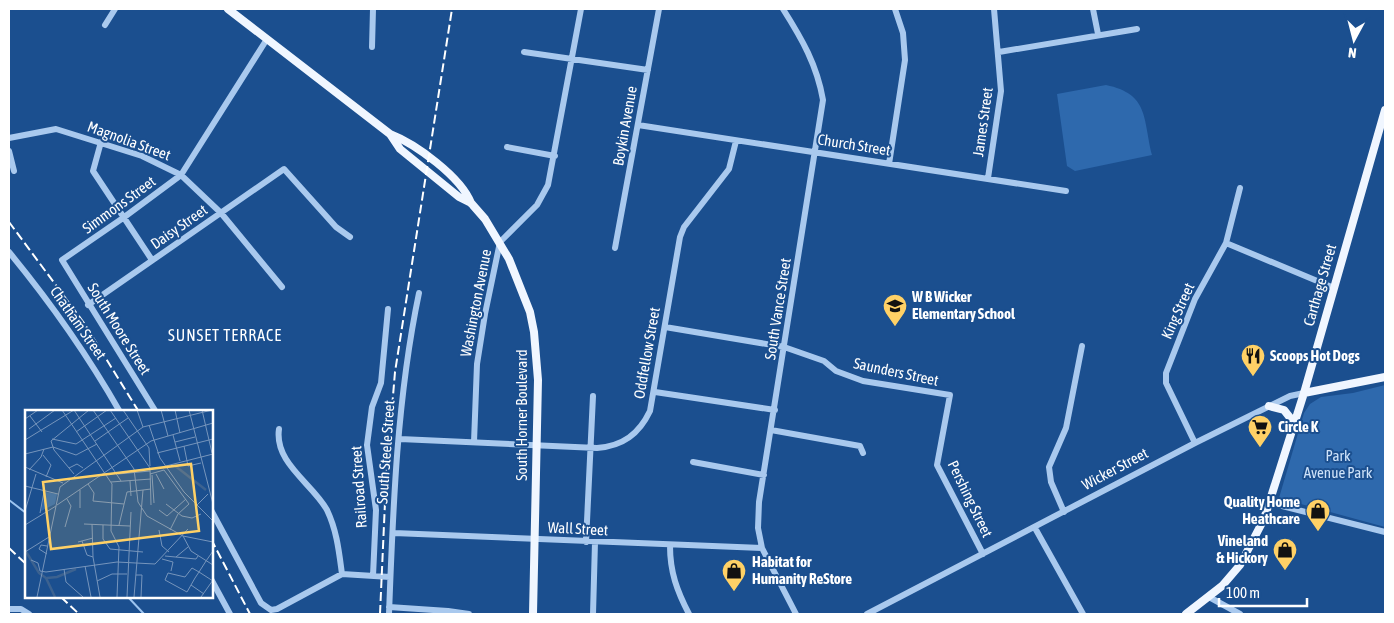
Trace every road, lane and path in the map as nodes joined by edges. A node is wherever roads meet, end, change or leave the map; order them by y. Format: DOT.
graph roads {
  1 [pos="115,9"];
  2 [pos="228,9"];
  3 [pos="373,9"];
  4 [pos="581,9"];
  5 [pos="659,9"];
  6 [pos="783,9"];
  7 [pos="895,9"];
  8 [pos="994,9"];
  9 [pos="1093,9"];
  10 [pos="104,25"];
  11 [pos="1137,29"];
  12 [pos="1098,34"];
  13 [pos="267,39"];
  14 [pos="372,47"];
  15 [pos="524,52"];
  16 [pos="999,52"];
  17 [pos="573,59"];
  18 [pos="648,70"];
  19 [pos="1385,110"];
  20 [pos="638,125"];
  21 [pos="9,138"];
  22 [pos="736,141"];
  23 [pos="100,142"];
  24 [pos="507,147"];
  25 [pos="9,151"];
  26 [pos="816,152"];
  27 [pos="555,156"];
  28 [pos="889,164"];
  29 [pos="14,171"];
  30 [pos="181,175"];
  31 [pos="988,178"];
  32 [pos="1240,188"];
  33 [pos="1066,191"];
  34 [pos="221,213"];
  35 [pos="123,218"];
  36 [pos="350,237"];
  37 [pos="500,242"];
  38 [pos="1226,243"];
  39 [pos="615,248"];
  40 [pos="9,252"];
  41 [pos="62,260"];
  42 [pos="152,260"];
  43 [pos="282,287"];
  44 [pos="1334,288"];
  45 [pos="419,293"];
  46 [pos="88,305"];
  47 [pos="388,309"];
  48 [pos="665,327"];
  49 [pos="1082,346"];
  50 [pos="784,347"];
  51 [pos="1385,377"];
  52 [pos="655,392"];
  53 [pos="1304,393"];
  54 [pos="950,395"];
  55 [pos="593,396"];
  56 [pos="1268,406"];
  57 [pos="119,410"];
  58 [pos="155,410"];
  59 [pos="775,410"];
  60 [pos="1295,424"];
  61 [pos="279,429"];
  62 [pos="771,430"];
  63 [pos="400,439"];
  64 [pos="474,442"];
  65 [pos="1194,443"];
  66 [pos="537,446"];
  67 [pos="591,448"];
  68 [pos="863,453"];
  69 [pos="692,462"];
  70 [pos="764,475"];
  71 [pos="1270,503"];
  72 [pos="212,512"];
  73 [pos="1064,512"];
  74 [pos="1035,528"];
  75 [pos="1385,532"];
  76 [pos="394,533"];
  77 [pos="535,539"];
  78 [pos="586,542"];
  79 [pos="594,542"];
  80 [pos="670,546"];
  81 [pos="762,548"];
  82 [pos="983,554"];
  83 [pos="342,574"];
  84 [pos="372,576"];
  85 [pos="390,577"];
  86 [pos="212,581"];
  87 [pos="1209,597"];
  88 [pos="9,609"];
  89 [pos="389,611"];
  90 [pos="27,612"];
  91 [pos="230,614"];
  92 [pos="469,614"];
  93 [pos="533,614"];
  94 [pos="593,614"];
  95 [pos="689,614"];
  96 [pos="796,614"];
  97 [pos="867,614"];
  98 [pos="1083,614"];
  99 [pos="1186,614"];
  100 [pos="1240,614"];
  1 -- 10 [label="street"];
  2 -- 13 [label="main road, South Horner Boulevard"];
  3 -- 14 [label="street"];
  4 -- 17 [label="street, Washington Avenue"];
  5 -- 18 [label="street, Boykin Avenue"];
  6 -- 26 [label="street, South Vance Street"];
  7 -- 28 [label="street"];
  8 -- 16 [label="street, James Street"];
  9 -- 12 [label="street"];
  11 -- 12 [label="street"];
  12 -- 16 [label="street"];
  13 -- 30 [label="street, Simmons Street"];
  13 -- 37 [label="main road, South Horner Boulevard"];
  15 -- 17 [label="street"];
  16 -- 31 [label="street, James Street"];
  17 -- 18 [label="street"];
  17 -- 27 [label="street, Washington Avenue"];
  18 -- 20 [label="street, Boykin Avenue"];
  19 -- 44 [label="main road, Carthage Street"];
  20 -- 22 [label="street, Church Street"];
  20 -- 39 [label="street, Boykin Avenue"];
  21 -- 23 [label="street, Magnolia Street"];
  22 -- 26 [label="street, Church Street"];
  22 -- 48 [label="street, Oddfellow Street"];
  23 -- 30 [label="street, Magnolia Street"];
  23 -- 35 [label="street"];
  24 -- 27 [label="street"];
  25 -- 29 [label="street"];
  26 -- 28 [label="street, Church Street"];
  26 -- 50 [label="street, South Vance Street"];
  27 -- 37 [label="street, Washington Avenue"];
  28 -- 31 [label="street, Church Street"];
  30 -- 34 [label="street, Magnolia Street"];
  30 -- 35 [label="street, Simmons Street"];
  31 -- 33 [label="street, Church Street"];
  32 -- 38 [label="street, King Street"];
  34 -- 36 [label="street, Daisy Street"];
  34 -- 42 [label="street, Daisy Street"];
  34 -- 43 [label="street, Magnolia Street"];
  35 -- 41 [label="street, Simmons Street"];
  35 -- 42 [label="street"];
  37 -- 64 [label="street, Washington Avenue"];
  37 -- 66 [label="main road, South Horner Boulevard"];
  38 -- 44 [label="street"];
  38 -- 65 [label="street, King Street"];
  40 -- 57 [label="street, Chatham Street"];
  41 -- 46 [label="street, South Moore Street"];
  42 -- 46 [label="street, Daisy Street"];
  44 -- 53 [label="main road, Carthage Street"];
  45 -- 63 [label="street, South Steele Street"];
  46 -- 58 [label="street, South Moore Street"];
  47 -- 84 [label="street, Railroad Street"];
  48 -- 50 [label="street, Saunders Street"];
  48 -- 52 [label="street, Oddfellow Street"];
  49 -- 73 [label="street"];
  50 -- 54 [label="street, Saunders Street"];
  50 -- 59 [label="street, South Vance Street"];
  51 -- 53 [label="main road, Wicker Street"];
  52 -- 59 [label="street"];
  52 -- 67 [label="street, Oddfellow Street"];
  53 -- 56 [label="street, Wicker Street"];
  53 -- 60 [label="main road, Carthage Street"];
  54 -- 82 [label="street, Pershing Street"];
  55 -- 67 [label="street"];
  56 -- 60 [label="main road"];
  56 -- 65 [label="street, Wicker Street"];
  59 -- 62 [label="street, South Vance Street"];
  60 -- 71 [label="main road, Carthage Street"];
  61 -- 83 [label="street"];
  62 -- 68 [label="street"];
  62 -- 70 [label="street, South Vance Street"];
  63 -- 64 [label="street, Oddfellow Street"];
  63 -- 76 [label="street, South Steele Street"];
  64 -- 66 [label="street, Oddfellow Street"];
  65 -- 73 [label="street, Wicker Street"];
  66 -- 67 [label="street, Oddfellow Street"];
  66 -- 77 [label="main road, South Horner Boulevard"];
  67 -- 78 [label="street"];
  69 -- 70 [label="street"];
  70 -- 81 [label="street, South Vance Street"];
  71 -- 75 [label="street"];
  71 -- 87 [label="main road, Carthage Street"];
  72 -- 83 [label="street"];
  73 -- 74 [label="street, Wicker Street"];
  74 -- 82 [label="street, Wicker Street"];
  74 -- 98 [label="street"];
  76 -- 77 [label="street, Wall Street"];
  76 -- 85 [label="street, South Steele Street"];
  77 -- 78 [label="street, Wall Street"];
  77 -- 93 [label="main road, South Horner Boulevard"];
  78 -- 79 [label="street, Wall Street"];
  79 -- 80 [label="street, Wall Street"];
  79 -- 94 [label="street"];
  80 -- 81 [label="street, Wall Street"];
  80 -- 95 [label="street"];
  81 -- 96 [label="street, South Vance Street"];
  82 -- 97 [label="street, Wicker Street"];
  83 -- 84 [label="street"];
  84 -- 85 [label="street"];
  85 -- 89 [label="street, South Steele Street"];
  86 -- 91 [label="street"];
  87 -- 99 [label="main road, Carthage Street"];
  87 -- 100 [label="street"];
  88 -- 90 [label="street"];
  89 -- 92 [label="street"];
}
